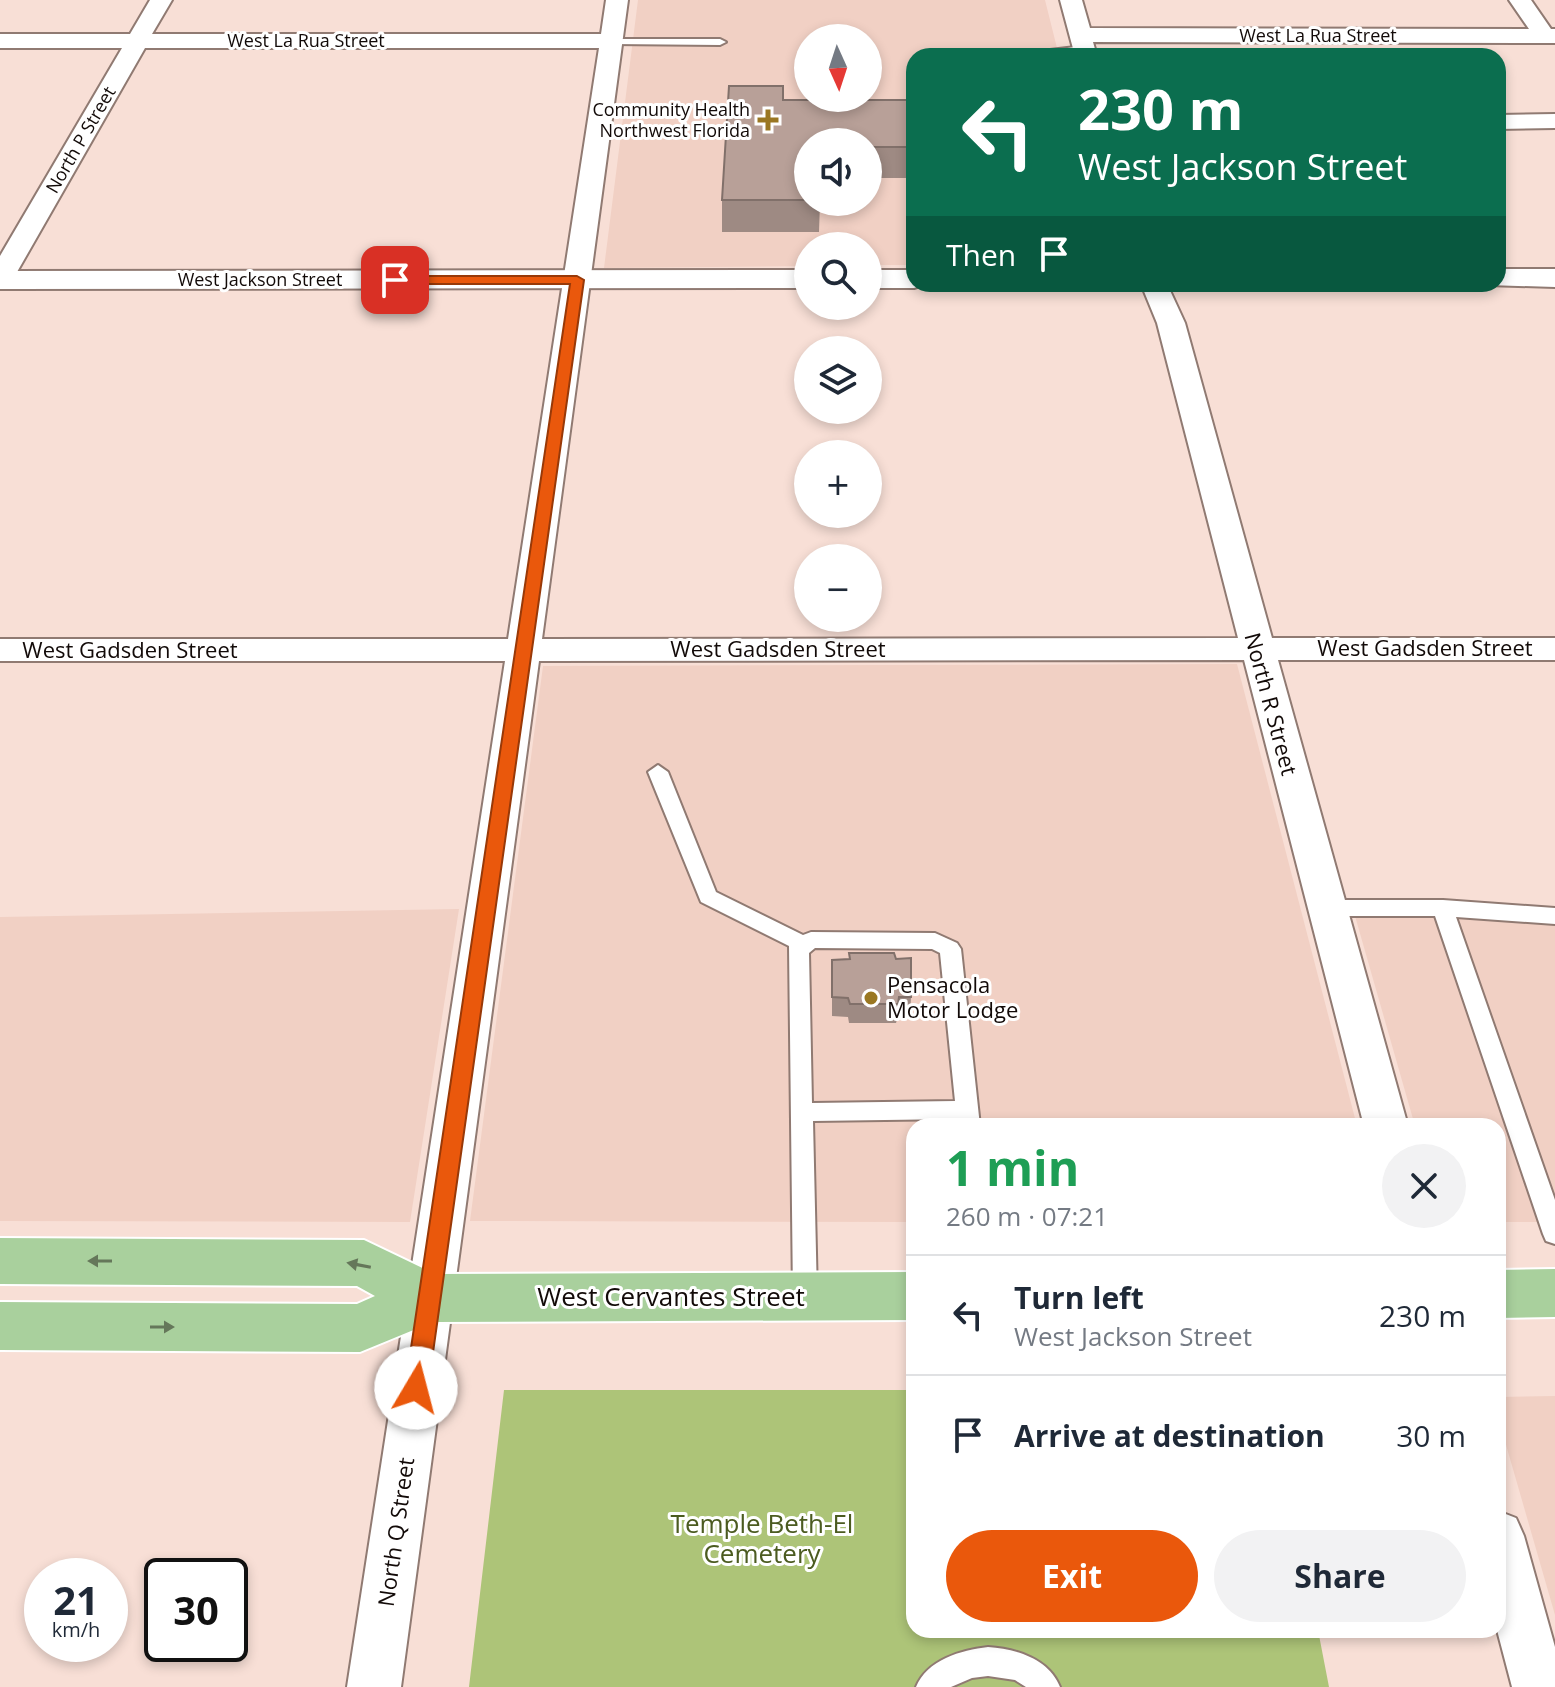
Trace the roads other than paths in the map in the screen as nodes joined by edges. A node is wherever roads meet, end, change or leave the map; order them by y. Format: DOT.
graph roads {
  1 [pos="161,0"];
  2 [pos="617,0"];
  3 [pos="1071,0"];
  4 [pos="1520,0"];
  5 [pos="1550,36"];
  6 [pos="0,41"];
  7 [pos="138,41"];
  8 [pos="611,41"];
  9 [pos="720,42"];
  10 [pos="1083,47"];
  11 [pos="1555,121"];
  12 [pos="1506,122"];
  13 [pos="1506,278"];
  14 [pos="1555,278"];
  15 [pos="794,279"];
  16 [pos="882,279"];
  17 [pos="906,279"];
  18 [pos="0,280"];
  19 [pos="577,280"];
  20 [pos="1157,292"];
  21 [pos="1255,648"];
  22 [pos="1555,649"];
  23 [pos="0,650"];
  24 [pos="523,650"];
  25 [pos="658,772"];
  26 [pos="1327,908"];
  27 [pos="1443,908"];
  28 [pos="1555,916"];
  29 [pos="805,945"];
  30 [pos="801,1112"];
  31 [pos="968,1118"];
  32 [pos="1384,1118"];
  33 [pos="1555,1234"];
  34 [pos="0,1261"];
  35 [pos="1555,1293"];
  36 [pos="1506,1294"];
  37 [pos="805,1296"];
  38 [pos="906,1296"];
  39 [pos="429,1298"];
  40 [pos="0,1326"];
  41 [pos="1506,1565"];
  42 [pos="374,1687"];
  43 [pos="930,1687"];
  44 [pos="1046,1687"];
  45 [pos="1539,1687"];
  1 -- 7 [label="street, North P Street"];
  2 -- 8 [label="street, North Q Street"];
  3 -- 10 [label="street"];
  4 -- 5 [label="street"];
  5 -- 10 [label="street, West La Rua Street"];
  6 -- 7 [label="street, West La Rua Street"];
  7 -- 8 [label="street, West La Rua Street"];
  7 -- 18 [label="street, North P Street"];
  8 -- 9 [label="lane"];
  8 -- 19 [label="street, North Q Street"];
  11 -- 12 [label="street"];
  13 -- 14 [label="street"];
  15 -- 19 [label="street, West Jackson Street"];
  16 -- 17 [label="street"];
  18 -- 19 [label="street, West Jackson Street"];
  19 -- 24 [label="street, North Q Street"];
  20 -- 21 [label="street, North R Street"];
  21 -- 22 [label="street, West Gadsden Street"];
  21 -- 24 [label="street, West Gadsden Street"];
  21 -- 26 [label="street, North R Street"];
  23 -- 24 [label="street, West Gadsden Street"];
  24 -- 39 [label="street, North Q Street"];
  25 -- 29 [label="lane"];
  26 -- 27 [label="lane"];
  26 -- 32 [label="street, North R Street"];
  27 -- 28 [label="lane"];
  27 -- 33 [label="lane"];
  29 -- 30 [label="lane"];
  29 -- 31 [label="lane"];
  30 -- 31 [label="lane"];
  30 -- 37 [label="lane"];
  39 -- 34 [label="main road, West Cervantes Street, one-way"];
  35 -- 36 [label="main road"];
  37 -- 38 [label="main road, West Cervantes Street"];
  37 -- 39 [label="main road, West Cervantes Street"];
  40 -- 39 [label="main road, West Cervantes Street, one-way"];
  39 -- 42 [label="street, North Q Street"];
  41 -- 45 [label="street"];
  43 -- 44 [label="lane"];
}
